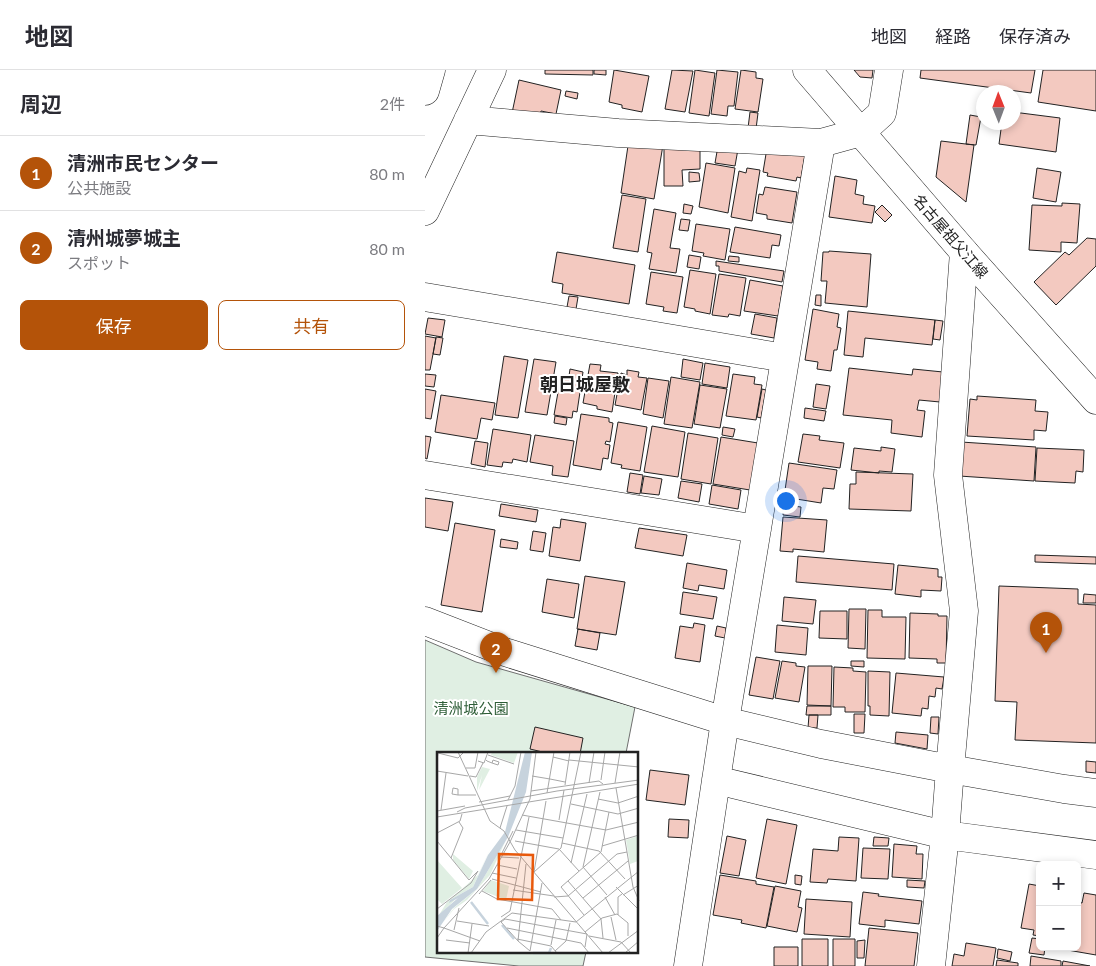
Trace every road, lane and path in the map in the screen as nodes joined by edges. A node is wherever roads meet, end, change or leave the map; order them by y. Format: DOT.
graph roads {
  1 [pos="431,70"];
  2 [pos="492,70"];
  3 [pos="807,70"];
  4 [pos="889,70"];
  5 [pos="425,90"];
  6 [pos="468,120"];
  7 [pos="861,132"];
  8 [pos="821,143"];
  9 [pos="425,211"];
  10 [pos="965,252"];
  11 [pos="425,297"];
  12 [pos="785,358"];
  13 [pos="1096,400"];
  14 [pos="425,475"];
  15 [pos="757,529"];
  16 [pos="425,621"];
  17 [pos="725,721"];
  18 [pos="950,769"];
  19 [pos="717,780"];
  20 [pos="1096,793"];
  21 [pos="945,835"];
  22 [pos="1096,855"];
  23 [pos="688,966"];
  24 [pos="931,966"];
  1 -- 5 [label="street"];
  2 -- 6 [label="street"];
  3 -- 7 [label="street, 名古屋祖父江線"];
  4 -- 7 [label="street"];
  6 -- 8 [label="street"];
  6 -- 9 [label="street"];
  7 -- 8 [label="street"];
  7 -- 10 [label="street, 名古屋祖父江線"];
  8 -- 12 [label="street"];
  10 -- 13 [label="street, 名古屋祖父江線"];
  10 -- 18 [label="street"];
  11 -- 12 [label="street"];
  12 -- 15 [label="street"];
  14 -- 15 [label="street"];
  15 -- 17 [label="street"];
  16 -- 17 [label="street"];
  17 -- 18 [label="street"];
  17 -- 19 [label="street"];
  18 -- 20 [label="street"];
  18 -- 21 [label="street"];
  19 -- 21 [label="street"];
  19 -- 23 [label="street"];
  21 -- 22 [label="street"];
  21 -- 24 [label="street"];
}
